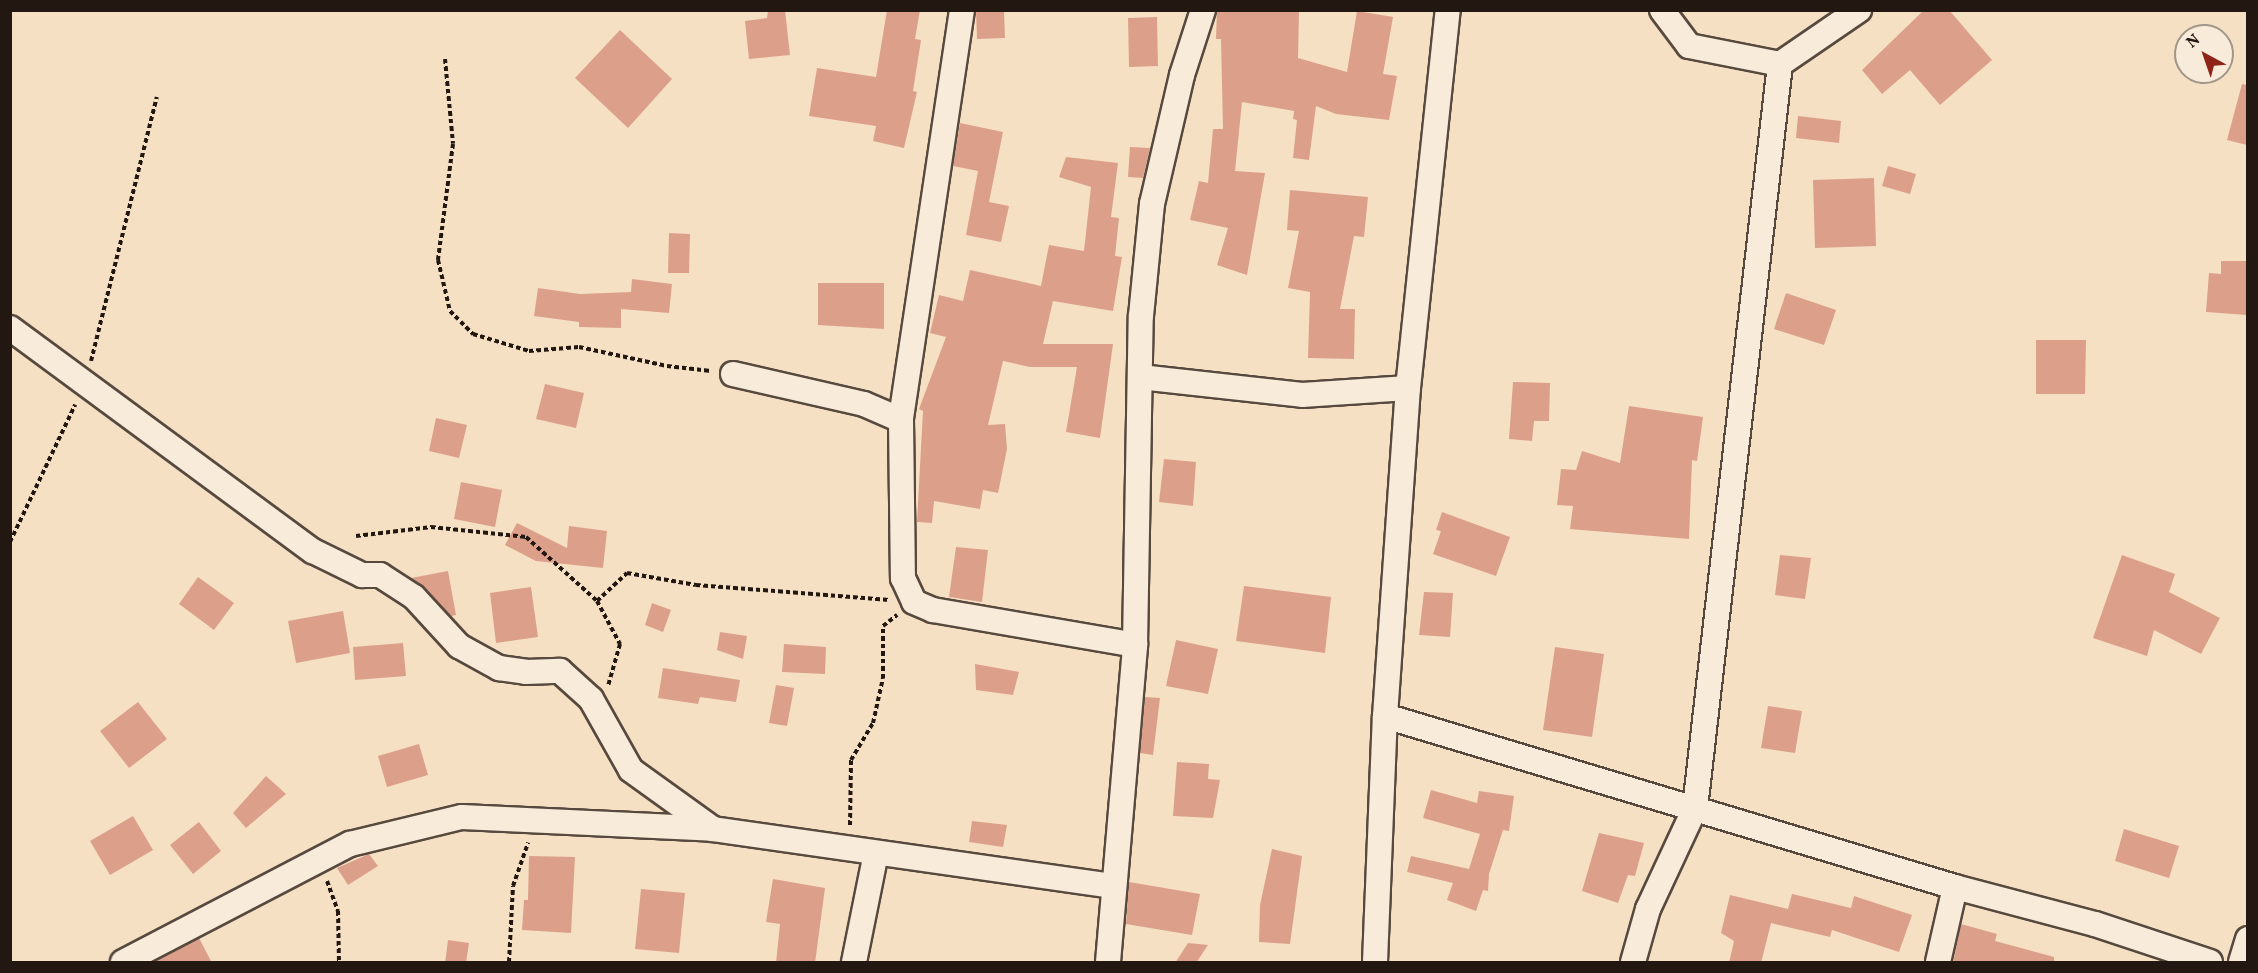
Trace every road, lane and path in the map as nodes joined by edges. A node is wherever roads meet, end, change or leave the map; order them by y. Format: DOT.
graph roads {
  1 [pos="962,10"];
  2 [pos="1203,10"];
  3 [pos="1448,10"];
  4 [pos="1662,10"];
  5 [pos="1859,10"];
  6 [pos="445,59"];
  7 [pos="1780,64"];
  8 [pos="157,97"];
  9 [pos="10,328"];
  10 [pos="733,374"];
  11 [pos="1140,377"];
  12 [pos="86,383"];
  13 [pos="1408,388"];
  14 [pos="901,420"];
  15 [pos="356,536"];
  16 [pos="10,542"];
  17 [pos="597,601"];
  18 [pos="914,602"];
  19 [pos="1135,645"];
  20 [pos="607,690"];
  21 [pos="1385,716"];
  22 [pos="1695,808"];
  23 [pos="538,821"];
  24 [pos="713,829"];
  25 [pos="848,849"];
  26 [pos="876,852"];
  27 [pos="319,860"];
  28 [pos="1114,886"];
  29 [pos="1955,887"];
  30 [pos="2247,939"];
  31 [pos="1109,962"];
  32 [pos="123,963"];
  33 [pos="339,963"];
  34 [pos="508,963"];
  35 [pos="854,963"];
  36 [pos="1375,963"];
  37 [pos="1633,963"];
  38 [pos="1938,963"];
  39 [pos="2210,963"];
  40 [pos="2241,963"];
  1 -- 14 [label="street"];
  2 -- 11 [label="street"];
  3 -- 13 [label="street"];
  4 -- 7 [label="street"];
  5 -- 7 [label="street"];
  6 -- 10 [label="path"];
  7 -- 22 [label="street"];
  8 -- 12 [label="path"];
  9 -- 12 [label="street"];
  10 -- 14 [label="street"];
  11 -- 13 [label="street"];
  11 -- 19 [label="street"];
  12 -- 16 [label="path"];
  12 -- 24 [label="street"];
  13 -- 21 [label="street"];
  14 -- 18 [label="street"];
  15 -- 17 [label="path"];
  17 -- 18 [label="path"];
  17 -- 20 [label="path"];
  18 -- 19 [label="street"];
  18 -- 25 [label="path"];
  19 -- 28 [label="street"];
  21 -- 22 [label="street"];
  21 -- 36 [label="street"];
  22 -- 29 [label="street"];
  22 -- 37 [label="street"];
  23 -- 24 [label="street"];
  23 -- 27 [label="street"];
  23 -- 34 [label="path"];
  24 -- 25 [label="street"];
  25 -- 26 [label="street"];
  26 -- 28 [label="street"];
  26 -- 35 [label="street"];
  27 -- 32 [label="street"];
  27 -- 33 [label="path"];
  28 -- 31 [label="street"];
  29 -- 38 [label="street"];
  29 -- 39 [label="street"];
  30 -- 40 [label="street"];
}
